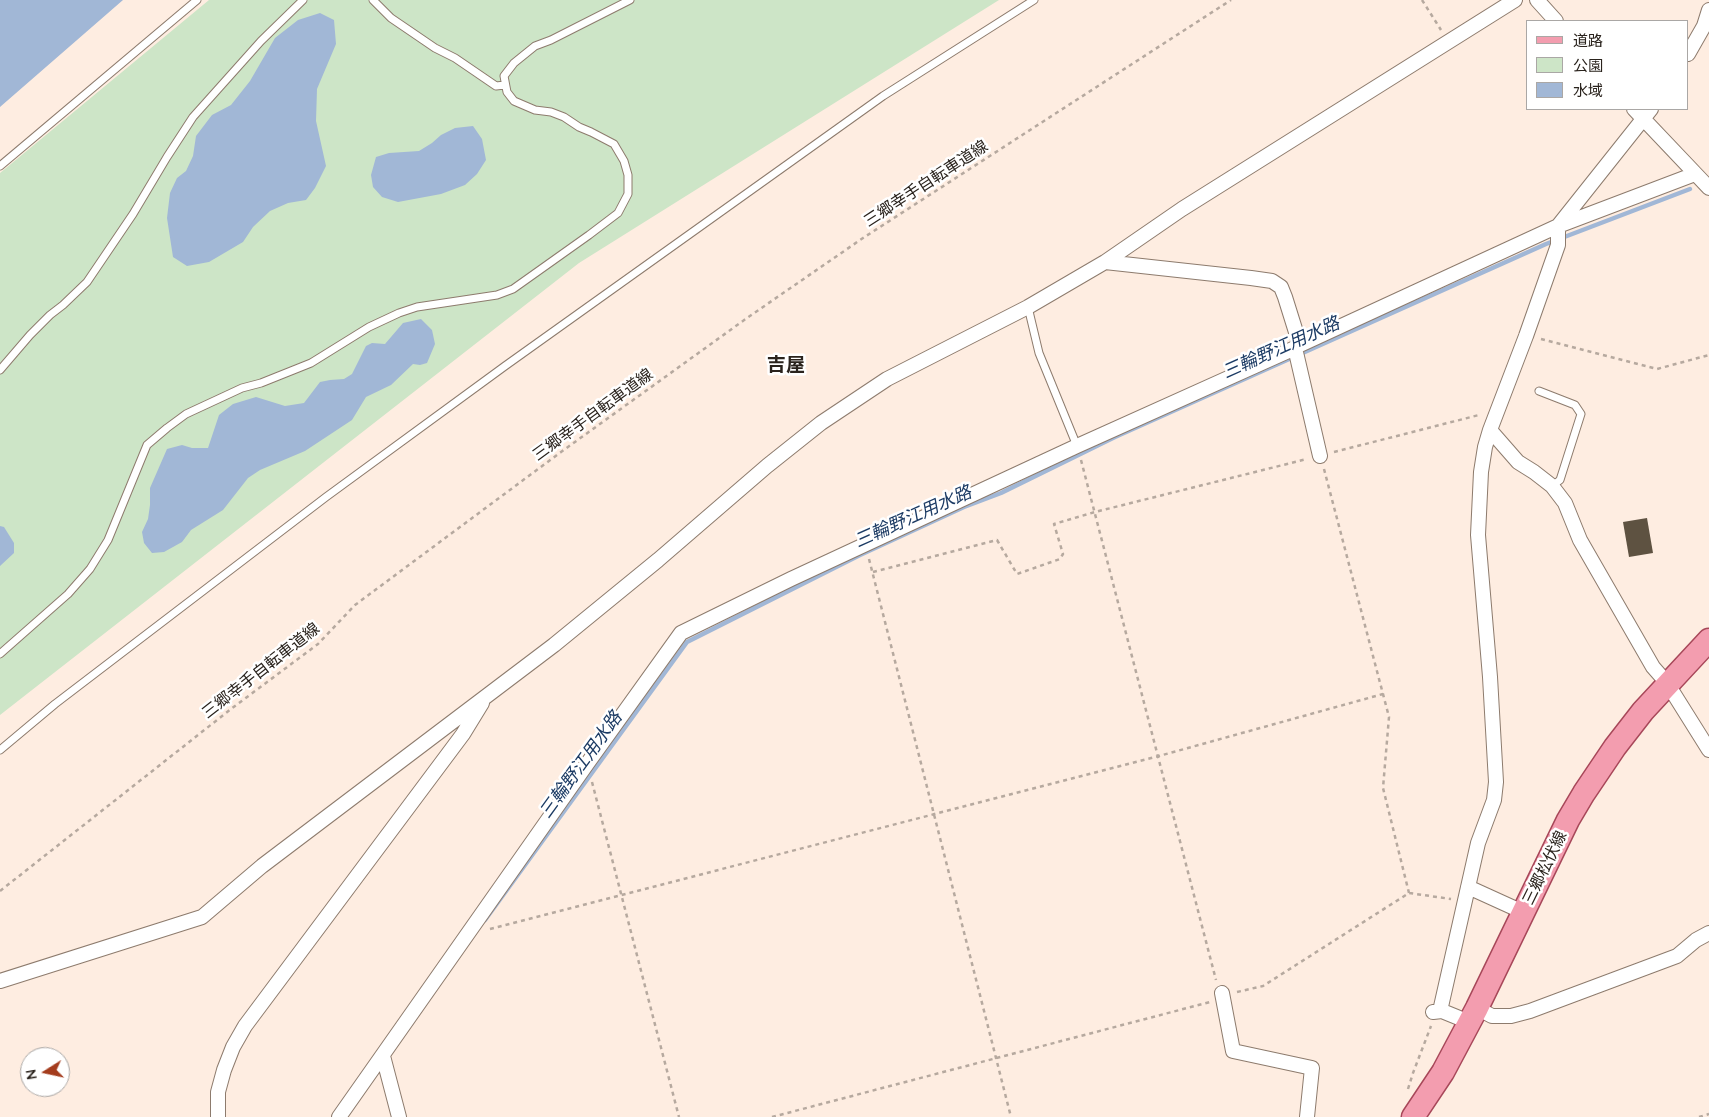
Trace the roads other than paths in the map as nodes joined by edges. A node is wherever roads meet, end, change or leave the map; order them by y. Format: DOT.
graph roads {
  1 [pos="196,0"];
  2 [pos="303,0"];
  3 [pos="373,0"];
  4 [pos="630,0"];
  5 [pos="1034,0"];
  6 [pos="1515,0"];
  7 [pos="1538,0"];
  8 [pos="1709,10"];
  9 [pos="1555,20"];
  10 [pos="1689,52"];
  11 [pos="505,85"];
  12 [pos="1647,114"];
  13 [pos="0,166"];
  14 [pos="1695,174"];
  15 [pos="1709,188"];
  16 [pos="1558,226"];
  17 [pos="1105,262"];
  18 [pos="1028,307"];
  19 [pos="1297,345"];
  20 [pos="0,370"];
  21 [pos="1539,391"];
  22 [pos="1490,430"];
  23 [pos="1077,446"];
  24 [pos="1320,456"];
  25 [pos="1552,486"];
  26 [pos="1709,640"];
  27 [pos="0,654"];
  28 [pos="1668,683"];
  29 [pos="486,696"];
  30 [pos="0,750"];
  31 [pos="1709,750"];
  32 [pos="1468,887"];
  33 [pos="1523,912"];
  34 [pos="1709,933"];
  35 [pos="0,982"];
  36 [pos="1223,996"];
  37 [pos="1473,1015"];
  38 [pos="383,1056"];
  39 [pos="1415,1114"];
  40 [pos="218,1117"];
  41 [pos="339,1117"];
  42 [pos="399,1117"];
  43 [pos="1307,1117"];
  1 -- 13 [label="lane"];
  2 -- 20 [label="lane"];
  3 -- 11 [label="lane"];
  4 -- 11 [label="lane"];
  5 -- 30 [label="lane"];
  6 -- 17 [label="street"];
  7 -- 9 [label="street"];
  8 -- 10 [label="street"];
  11 -- 27 [label="lane"];
  12 -- 14 [label="street"];
  12 -- 16 [label="street"];
  14 -- 15 [label="street"];
  14 -- 16 [label="street"];
  16 -- 19 [label="street"];
  16 -- 22 [label="street"];
  17 -- 18 [label="street"];
  17 -- 19 [label="street"];
  18 -- 23 [label="lane"];
  18 -- 29 [label="street"];
  19 -- 23 [label="street"];
  19 -- 24 [label="street"];
  21 -- 25 [label="lane"];
  22 -- 25 [label="street"];
  22 -- 32 [label="street"];
  23 -- 38 [label="street"];
  25 -- 28 [label="street"];
  26 -- 28 [label="main road, 三郷松伏線"];
  28 -- 31 [label="street"];
  28 -- 33 [label="main road, 三郷松伏線"];
  29 -- 35 [label="street"];
  29 -- 40 [label="street"];
  32 -- 33 [label="street"];
  32 -- 37 [label="street"];
  33 -- 37 [label="main road, 三郷松伏線"];
  34 -- 37 [label="street"];
  36 -- 43 [label="street"];
  37 -- 39 [label="main road, 三郷松伏線"];
  38 -- 41 [label="street"];
  38 -- 42 [label="street"];
}
